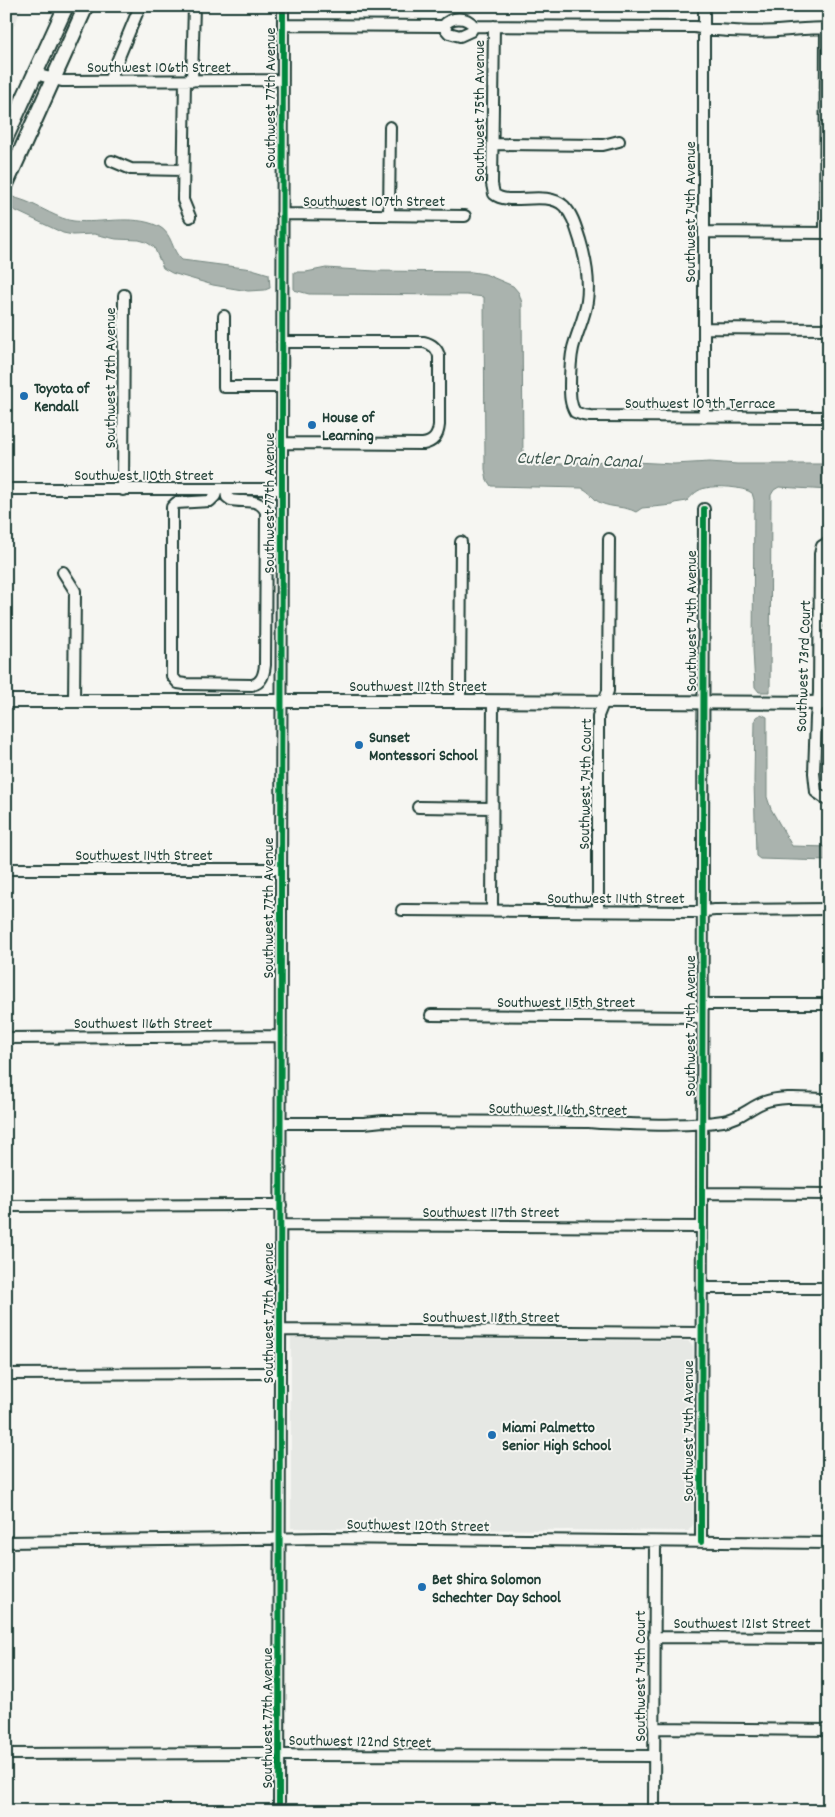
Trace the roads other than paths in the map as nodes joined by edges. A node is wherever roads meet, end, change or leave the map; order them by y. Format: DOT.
graph roads {
  1 [pos="66,6"];
  2 [pos="86,6"];
  3 [pos="140,6"];
  4 [pos="194,6"];
  5 [pos="283,6"];
  6 [pos="704,6"];
  7 [pos="283,25"];
  8 [pos="443,26"];
  9 [pos="474,26"];
  10 [pos="494,26"];
  11 [pos="827,28"];
  12 [pos="704,29"];
  13 [pos="35,74"];
  14 [pos="53,80"];
  15 [pos="109,80"];
  16 [pos="283,80"];
  17 [pos="188,81"];
  18 [pos="390,127"];
  19 [pos="6,137"];
  20 [pos="619,142"];
  21 [pos="493,144"];
  22 [pos="112,161"];
  23 [pos="183,170"];
  24 [pos="6,184"];
  25 [pos="282,214"];
  26 [pos="390,215"];
  27 [pos="465,216"];
  28 [pos="190,217"];
  29 [pos="704,232"];
  30 [pos="827,233"];
  31 [pos="124,295"];
  32 [pos="224,316"];
  33 [pos="704,328"];
  34 [pos="829,329"];
  35 [pos="282,342"];
  36 [pos="282,387"];
  37 [pos="573,409"];
  38 [pos="704,417"];
  39 [pos="829,418"];
  40 [pos="282,443"];
  41 [pos="282,489"];
  42 [pos="6,490"];
  43 [pos="123,490"];
  44 [pos="193,490"];
  45 [pos="222,490"];
  46 [pos="190,502"];
  47 [pos="704,509"];
  48 [pos="610,539"];
  49 [pos="461,542"];
  50 [pos="827,543"];
  51 [pos="63,572"];
  52 [pos="460,700"];
  53 [pos="6,701"];
  54 [pos="74,701"];
  55 [pos="281,701"];
  56 [pos="492,701"];
  57 [pos="604,702"];
  58 [pos="704,702"];
  59 [pos="823,703"];
  60 [pos="829,801"];
  61 [pos="418,807"];
  62 [pos="492,808"];
  63 [pos="6,869"];
  64 [pos="281,869"];
  65 [pos="402,910"];
  66 [pos="829,910"];
  67 [pos="492,911"];
  68 [pos="598,911"];
  69 [pos="703,911"];
  70 [pos="702,1004"];
  71 [pos="829,1004"];
  72 [pos="430,1015"];
  73 [pos="702,1017"];
  74 [pos="281,1036"];
  75 [pos="6,1038"];
  76 [pos="829,1099"];
  77 [pos="281,1123"];
  78 [pos="702,1123"];
  79 [pos="702,1193"];
  80 [pos="829,1194"];
  81 [pos="280,1205"];
  82 [pos="6,1206"];
  83 [pos="281,1225"];
  84 [pos="702,1227"];
  85 [pos="701,1288"];
  86 [pos="829,1288"];
  87 [pos="280,1330"];
  88 [pos="701,1333"];
  89 [pos="280,1372"];
  90 [pos="6,1374"];
  91 [pos="281,1538"];
  92 [pos="6,1542"];
  93 [pos="655,1542"];
  94 [pos="701,1542"];
  95 [pos="829,1543"];
  96 [pos="654,1637"];
  97 [pos="829,1638"];
  98 [pos="654,1728"];
  99 [pos="829,1730"];
  100 [pos="6,1754"];
  101 [pos="279,1754"];
  102 [pos="654,1756"];
  103 [pos="279,1811"];
  104 [pos="654,1811"];
  1 -- 13 [label="highway"];
  2 -- 14 [label="highway"];
  3 -- 15 [label="street"];
  4 -- 17 [label="street"];
  5 -- 7 [label="street, Southwest 77th Avenue"];
  6 -- 12 [label="street, Southwest 74th Avenue"];
  7 -- 8 [label="street"];
  7 -- 16 [label="street, Southwest 77th Avenue"];
  8 -- 9 [label="street"];
  8 -- 9 [label="street"];
  9 -- 10 [label="street"];
  10 -- 12 [label="street"];
  10 -- 21 [label="street, Southwest 75th Avenue"];
  11 -- 12 [label="street"];
  11 -- 30 [label="street"];
  12 -- 29 [label="street, Southwest 74th Avenue"];
  13 -- 14 [label="street, Southwest 106th Street"];
  13 -- 19 [label="highway"];
  14 -- 15 [label="street, Southwest 106th Street"];
  14 -- 24 [label="highway"];
  15 -- 17 [label="street, Southwest 106th Street"];
  16 -- 17 [label="street, Southwest 106th Street"];
  16 -- 25 [label="street, Southwest 77th Avenue"];
  17 -- 23 [label="street"];
  18 -- 26 [label="street"];
  20 -- 21 [label="street"];
  21 -- 37 [label="street, Southwest 75th Avenue"];
  22 -- 23 [label="street"];
  23 -- 28 [label="street"];
  25 -- 26 [label="street, Southwest 107th Street"];
  25 -- 35 [label="street, Southwest 77th Avenue"];
  26 -- 27 [label="street, Southwest 107th Street"];
  29 -- 30 [label="street"];
  29 -- 33 [label="street, Southwest 74th Avenue"];
  31 -- 43 [label="street, Southwest 78th Avenue"];
  32 -- 36 [label="street"];
  33 -- 34 [label="street"];
  33 -- 38 [label="street, Southwest 74th Avenue"];
  35 -- 36 [label="street, Southwest 77th Avenue"];
  35 -- 40 [label="street"];
  36 -- 40 [label="street, Southwest 77th Avenue"];
  37 -- 38 [label="street, Southwest 109th Terrace"];
  38 -- 39 [label="street, Southwest 109th Terrace"];
  40 -- 41 [label="street, Southwest 77th Avenue"];
  41 -- 45 [label="street, Southwest 110th Street"];
  41 -- 55 [label="street, Southwest 77th Avenue"];
  42 -- 43 [label="street, Southwest 110th Street"];
  43 -- 44 [label="street, Southwest 110th Street"];
  44 -- 45 [label="street, Southwest 110th Street"];
  44 -- 46 [label="street"];
  45 -- 46 [label="street"];
  45 -- 46 [label="street"];
  47 -- 58 [label="street, Southwest 74th Avenue"];
  48 -- 57 [label="street, Southwest 74th Court"];
  49 -- 52 [label="street"];
  50 -- 59 [label="street, Southwest 73rd Court"];
  51 -- 54 [label="street"];
  52 -- 55 [label="main road, Southwest 112th Street"];
  52 -- 56 [label="main road, Southwest 112th Street"];
  53 -- 54 [label="main road, Southwest 112th Street"];
  54 -- 55 [label="main road, Southwest 112th Street"];
  55 -- 64 [label="street, Southwest 77th Avenue"];
  56 -- 57 [label="main road, Southwest 112th Street"];
  56 -- 62 [label="street"];
  57 -- 58 [label="main road, Southwest 112th Street"];
  57 -- 68 [label="street, Southwest 74th Court"];
  58 -- 59 [label="main road, Southwest 112th Street"];
  58 -- 69 [label="street, Southwest 74th Avenue"];
  59 -- 60 [label="street, Southwest 73rd Court"];
  61 -- 62 [label="street"];
  62 -- 67 [label="street"];
  63 -- 64 [label="street, Southwest 114th Street"];
  64 -- 74 [label="street, Southwest 77th Avenue"];
  65 -- 67 [label="street, Southwest 114th Street"];
  66 -- 69 [label="street, Southwest 114th Street"];
  67 -- 68 [label="street, Southwest 114th Street"];
  68 -- 69 [label="street, Southwest 114th Street"];
  69 -- 70 [label="street, Southwest 74th Avenue"];
  70 -- 71 [label="street"];
  70 -- 73 [label="street, Southwest 74th Avenue"];
  72 -- 73 [label="street, Southwest 115th Street"];
  73 -- 78 [label="street, Southwest 74th Avenue"];
  74 -- 75 [label="street, Southwest 116th Street"];
  74 -- 77 [label="street, Southwest 77th Avenue"];
  76 -- 78 [label="street, Southwest 116th Street"];
  77 -- 78 [label="street, Southwest 116th Street"];
  77 -- 81 [label="street, Southwest 77th Avenue"];
  78 -- 79 [label="street, Southwest 74th Avenue"];
  79 -- 80 [label="street"];
  79 -- 84 [label="street, Southwest 74th Avenue"];
  81 -- 82 [label="street"];
  81 -- 83 [label="street, Southwest 77th Avenue"];
  83 -- 84 [label="street, Southwest 117th Street"];
  83 -- 87 [label="street, Southwest 77th Avenue"];
  84 -- 85 [label="street, Southwest 74th Avenue"];
  85 -- 86 [label="street"];
  85 -- 88 [label="street, Southwest 74th Avenue"];
  87 -- 88 [label="street, Southwest 118th Street"];
  87 -- 89 [label="street, Southwest 77th Avenue"];
  88 -- 94 [label="street, Southwest 74th Avenue"];
  89 -- 90 [label="street"];
  89 -- 91 [label="street, Southwest 77th Avenue"];
  91 -- 92 [label="street, Southwest 120th Street"];
  91 -- 93 [label="street, Southwest 120th Street"];
  91 -- 101 [label="street, Southwest 77th Avenue"];
  93 -- 94 [label="street, Southwest 120th Street"];
  93 -- 96 [label="street, Southwest 74th Court"];
  94 -- 95 [label="street, Southwest 120th Street"];
  96 -- 97 [label="street, Southwest 121st Street"];
  96 -- 98 [label="street, Southwest 74th Court"];
  98 -- 99 [label="street"];
  98 -- 102 [label="street, Southwest 74th Court"];
  100 -- 101 [label="street, Southwest 122nd Street"];
  101 -- 102 [label="street, Southwest 122nd Street"];
  101 -- 103 [label="street, Southwest 77th Avenue"];
  102 -- 104 [label="street, Southwest 74th Court"];
}
